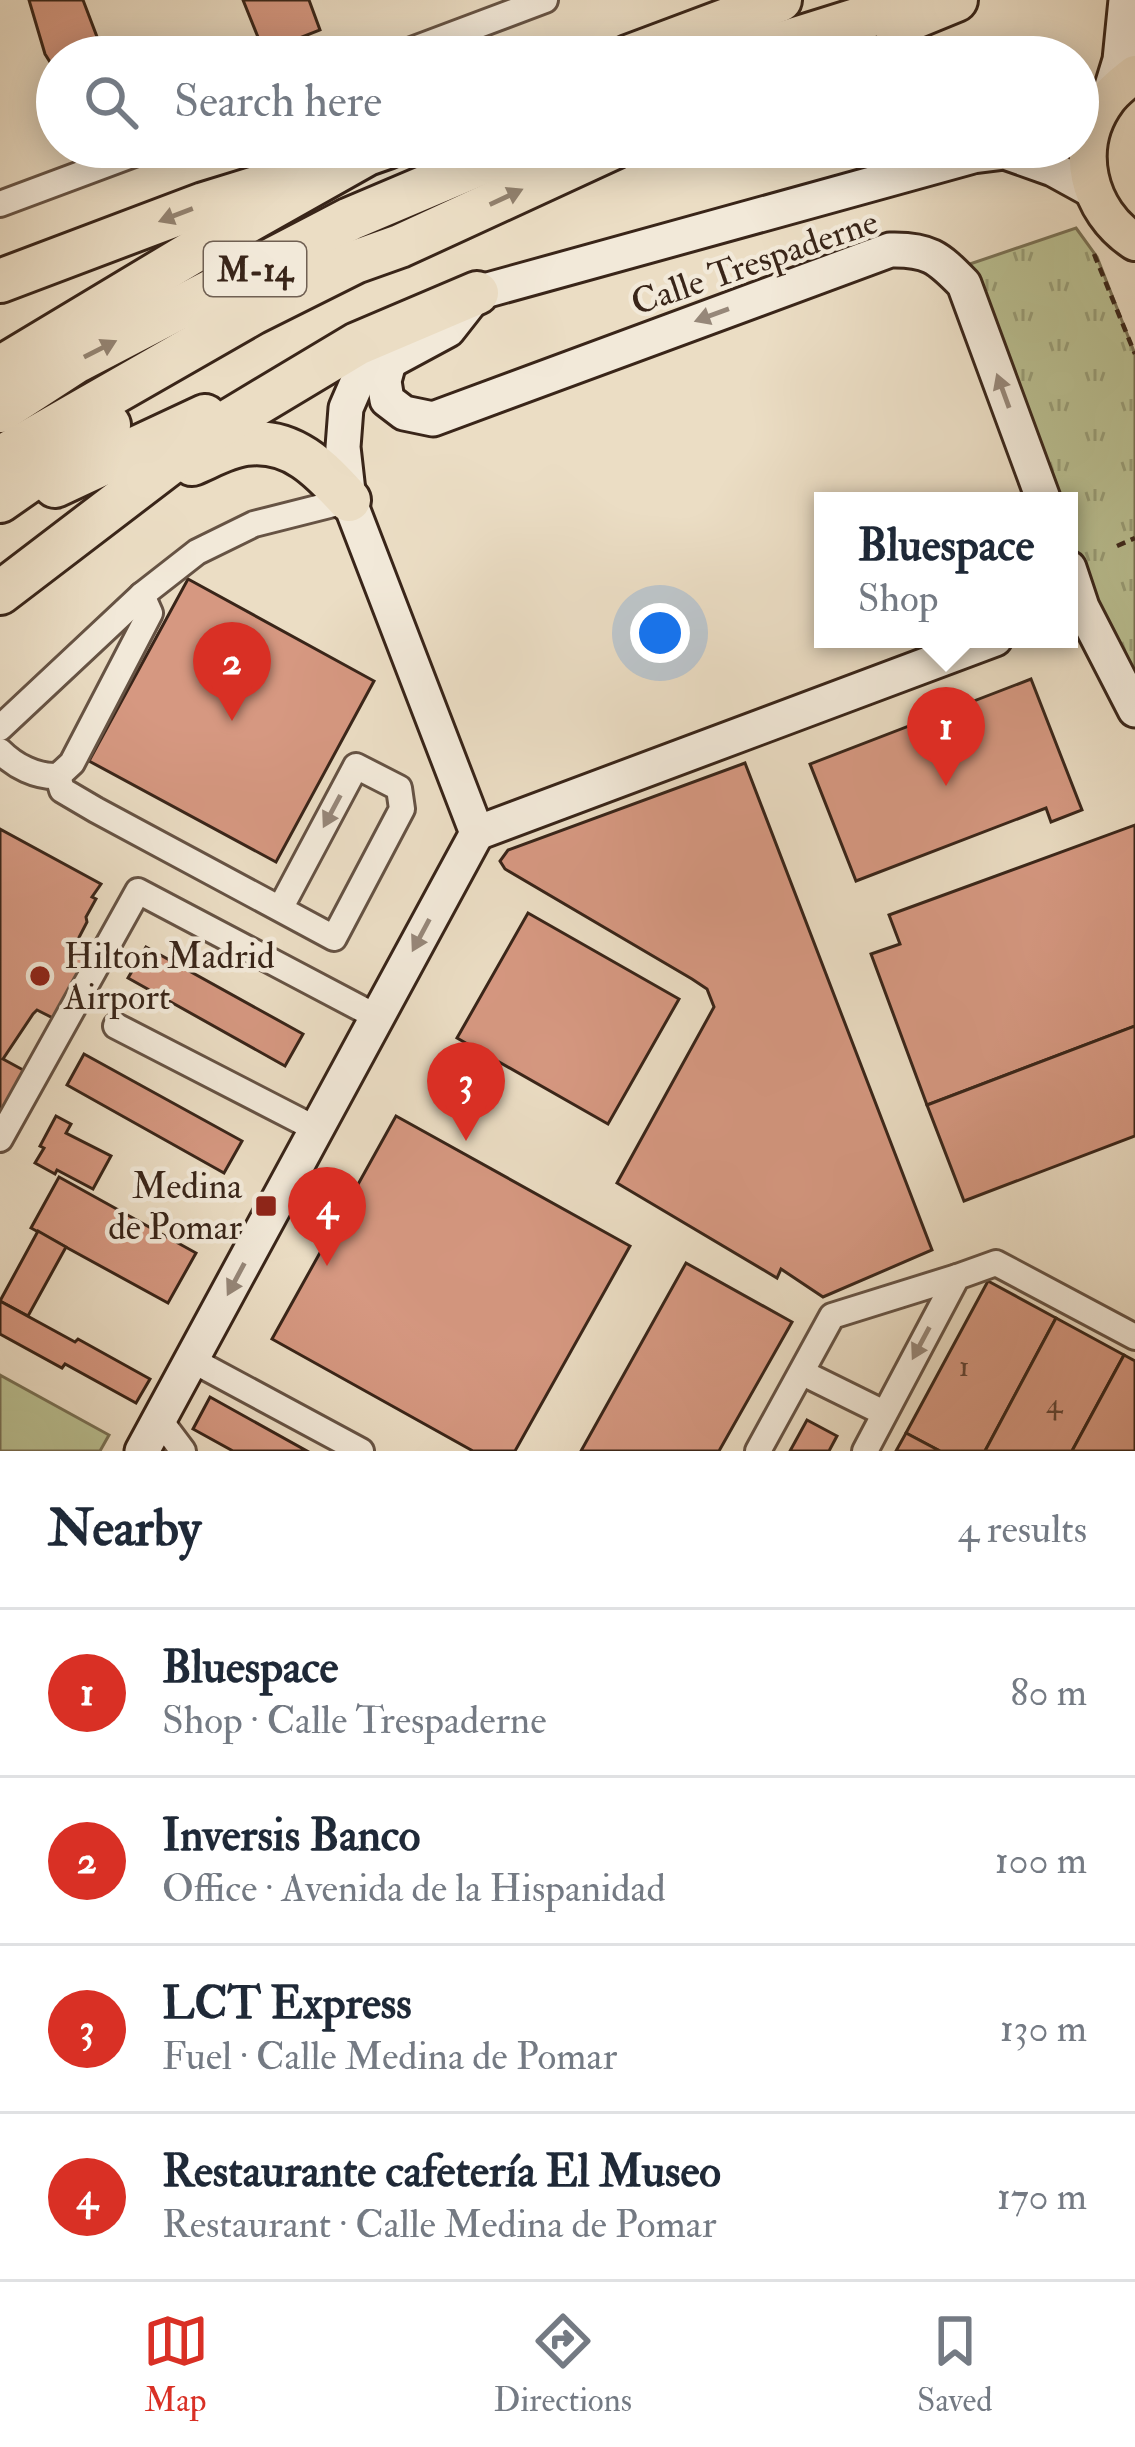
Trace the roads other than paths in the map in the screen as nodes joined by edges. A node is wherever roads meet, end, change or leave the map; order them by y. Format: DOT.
graph roads {
  1 [pos="545,0"];
  2 [pos="780,0"];
  3 [pos="920,0"];
  4 [pos="956,0"];
  5 [pos="1126,0"];
  6 [pos="449,36"];
  7 [pos="684,36"];
  8 [pos="805,36"];
  9 [pos="868,36"];
  10 [pos="1122,85"];
  11 [pos="1099,113"];
  12 [pos="97,168"];
  13 [pos="322,168"];
  14 [pos="346,168"];
  15 [pos="470,168"];
  16 [pos="569,168"];
  17 [pos="930,168"];
  18 [pos="1050,168"];
  19 [pos="1088,168"];
  20 [pos="1093,191"];
  21 [pos="0,204"];
  22 [pos="1114,239"];
  23 [pos="400,246"];
  24 [pos="1135,268"];
  25 [pos="0,280"];
  26 [pos="477,293"];
  27 [pos="389,359"];
  28 [pos="0,368"];
  29 [pos="280,389"];
  30 [pos="0,411"];
  31 [pos="0,458"];
  32 [pos="147,482"];
  33 [pos="1041,492"];
  34 [pos="0,500"];
  35 [pos="349,500"];
  36 [pos="0,513"];
  37 [pos="0,593"];
  38 [pos="142,595"];
  39 [pos="1078,614"];
  40 [pos="971,648"];
  41 [pos="1135,710"];
  42 [pos="0,728"];
  43 [pos="0,751"];
  44 [pos="58,776"];
  45 [pos="477,832"];
  46 [pos="281,908"];
  47 [pos="377,1017"];
  48 [pos="116,1026"];
  49 [pos="316,1129"];
  50 [pos="0,1139"];
  51 [pos="957,1277"];
  52 [pos="1135,1337"];
  53 [pos="192,1360"];
  54 [pos="803,1373"];
  55 [pos="884,1413"];
  56 [pos="159,1419"];
  57 [pos="142,1451"];
  58 [pos="183,1451"];
  59 [pos="361,1451"];
  60 [pos="758,1451"];
  61 [pos="865,1451"];
  1 -- 6 [label="street"];
  2 -- 7 [label="highway"];
  3 -- 8 [label="highway"];
  4 -- 9 [label="highway"];
  5 -- 10 [label="street"];
  10 -- 11 [label="main road"];
  12 -- 21 [label="street"];
  13 -- 25 [label="highway, M-14, one-way"];
  14 -- 28 [label="highway, M-14"];
  30 -- 15 [label="highway, M-14, one-way"];
  23 -- 16 [label="highway, one-way"];
  17 -- 26 [label="street"];
  18 -- 20 [label="street"];
  19 -- 20 [label="main road"];
  20 -- 22 [label="main road"];
  22 -- 24 [label="main road"];
  23 -- 31 [label="highway"];
  23 -- 34 [label="highway"];
  26 -- 27 [label="street"];
  26 -- 29 [label="highway"];
  33 -- 27 [label="street, Calle Trespaderne, one-way"];
  27 -- 35 [label="street"];
  29 -- 32 [label="highway"];
  29 -- 36 [label="highway"];
  32 -- 35 [label="highway"];
  32 -- 37 [label="highway"];
  35 -- 38 [label="street"];
  35 -- 45 [label="street"];
  38 -- 42 [label="street"];
  38 -- 44 [label="street"];
  39 -- 41 [label="street"];
  40 -- 45 [label="street"];
  43 -- 44 [label="street"];
  44 -- 46 [label="street"];
  45 -- 47 [label="street, one-way"];
  46 -- 46 [label="street, one-way"];
  47 -- 49 [label="street"];
  47 -- 50 [label="street"];
  48 -- 49 [label="street"];
  49 -- 53 [label="street, one-way"];
  51 -- 52 [label="street"];
  51 -- 54 [label="street"];
  51 -- 55 [label="street, one-way"];
  53 -- 56 [label="street"];
  53 -- 59 [label="street"];
  54 -- 55 [label="street"];
  54 -- 60 [label="street"];
  55 -- 61 [label="street"];
  56 -- 57 [label="street"];
  56 -- 58 [label="street"];
}
